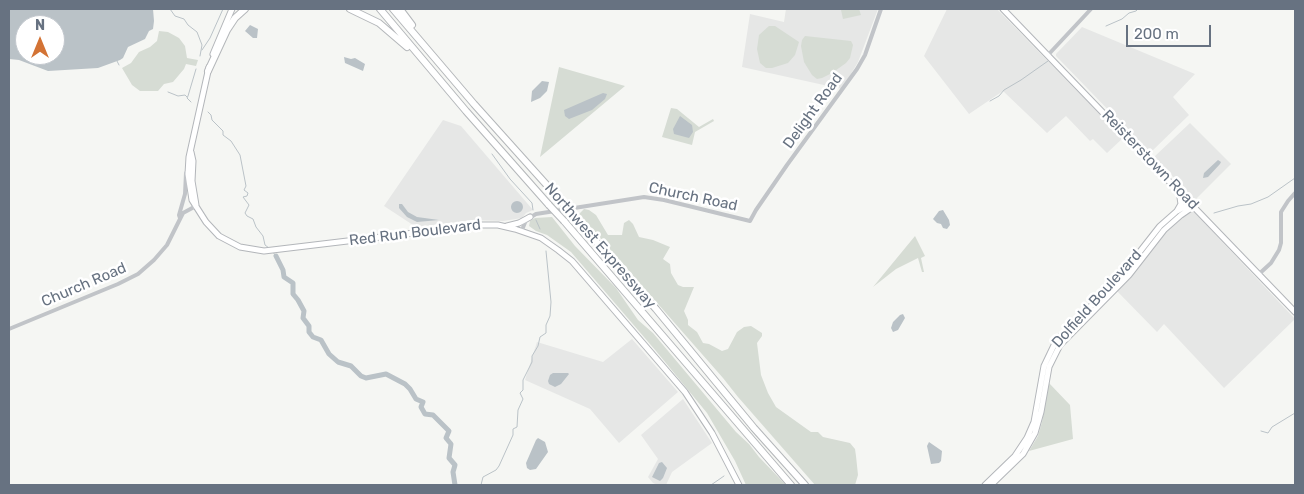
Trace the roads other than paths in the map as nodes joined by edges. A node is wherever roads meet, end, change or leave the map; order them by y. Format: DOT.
graph roads {
  1 [pos="232,9"];
  2 [pos="245,9"];
  3 [pos="350,9"];
  4 [pos="380,9"];
  5 [pos="393,9"];
  6 [pos="400,9"];
  7 [pos="881,9"];
  8 [pos="1003,9"];
  9 [pos="1091,9"];
  10 [pos="1048,55"];
  11 [pos="208,71"];
  12 [pos="452,78"];
  13 [pos="466,111"];
  14 [pos="190,154"];
  15 [pos="1179,190"];
  16 [pos="1295,193"];
  17 [pos="1193,205"];
  18 [pos="196,206"];
  19 [pos="1178,211"];
  20 [pos="530,216"];
  21 [pos="180,218"];
  22 [pos="750,221"];
  23 [pos="504,226"];
  24 [pos="522,230"];
  25 [pos="1259,274"];
  26 [pos="1295,312"];
  27 [pos="9,329"];
  28 [pos="739,485"];
  29 [pos="791,485"];
  30 [pos="805,485"];
  31 [pos="985,485"];
  32 [pos="991,485"];
  1 -- 11 [label="main road, Red Run Boulevard"];
  2 -- 11 [label="highway"];
  3 -- 13 [label="highway"];
  4 -- 13 [label="highway, Northwest Expressway"];
  5 -- 12 [label="highway, Northwest Expressway"];
  6 -- 12 [label="highway"];
  7 -- 22 [label="street, Delight Road"];
  8 -- 10 [label="main road, Reisterstown Road"];
  9 -- 10 [label="street"];
  10 -- 15 [label="main road, Reisterstown Road"];
  11 -- 14 [label="main road, Red Run Boulevard"];
  12 -- 30 [label="highway, Northwest Expressway, bridge"];
  13 -- 29 [label="highway, Northwest Expressway, bridge"];
  14 -- 18 [label="main road, Red Run Boulevard"];
  14 -- 21 [label="street"];
  15 -- 17 [label="main road, Reisterstown Road"];
  15 -- 19 [label="main road"];
  16 -- 25 [label="street"];
  17 -- 19 [label="main road, Dolfield Boulevard"];
  17 -- 25 [label="main road, Reisterstown Road"];
  17 -- 32 [label="main road, Dolfield Boulevard"];
  18 -- 21 [label="street, Church Road"];
  18 -- 23 [label="main road, Red Run Boulevard"];
  19 -- 31 [label="main road, Dolfield Boulevard"];
  20 -- 22 [label="street, Church Road"];
  20 -- 23 [label="main road"];
  20 -- 24 [label="street"];
  21 -- 27 [label="street, Church Road"];
  23 -- 24 [label="main road, Red Run Boulevard"];
  24 -- 28 [label="main road, Red Run Boulevard"];
  25 -- 26 [label="main road, Reisterstown Road"];
}
